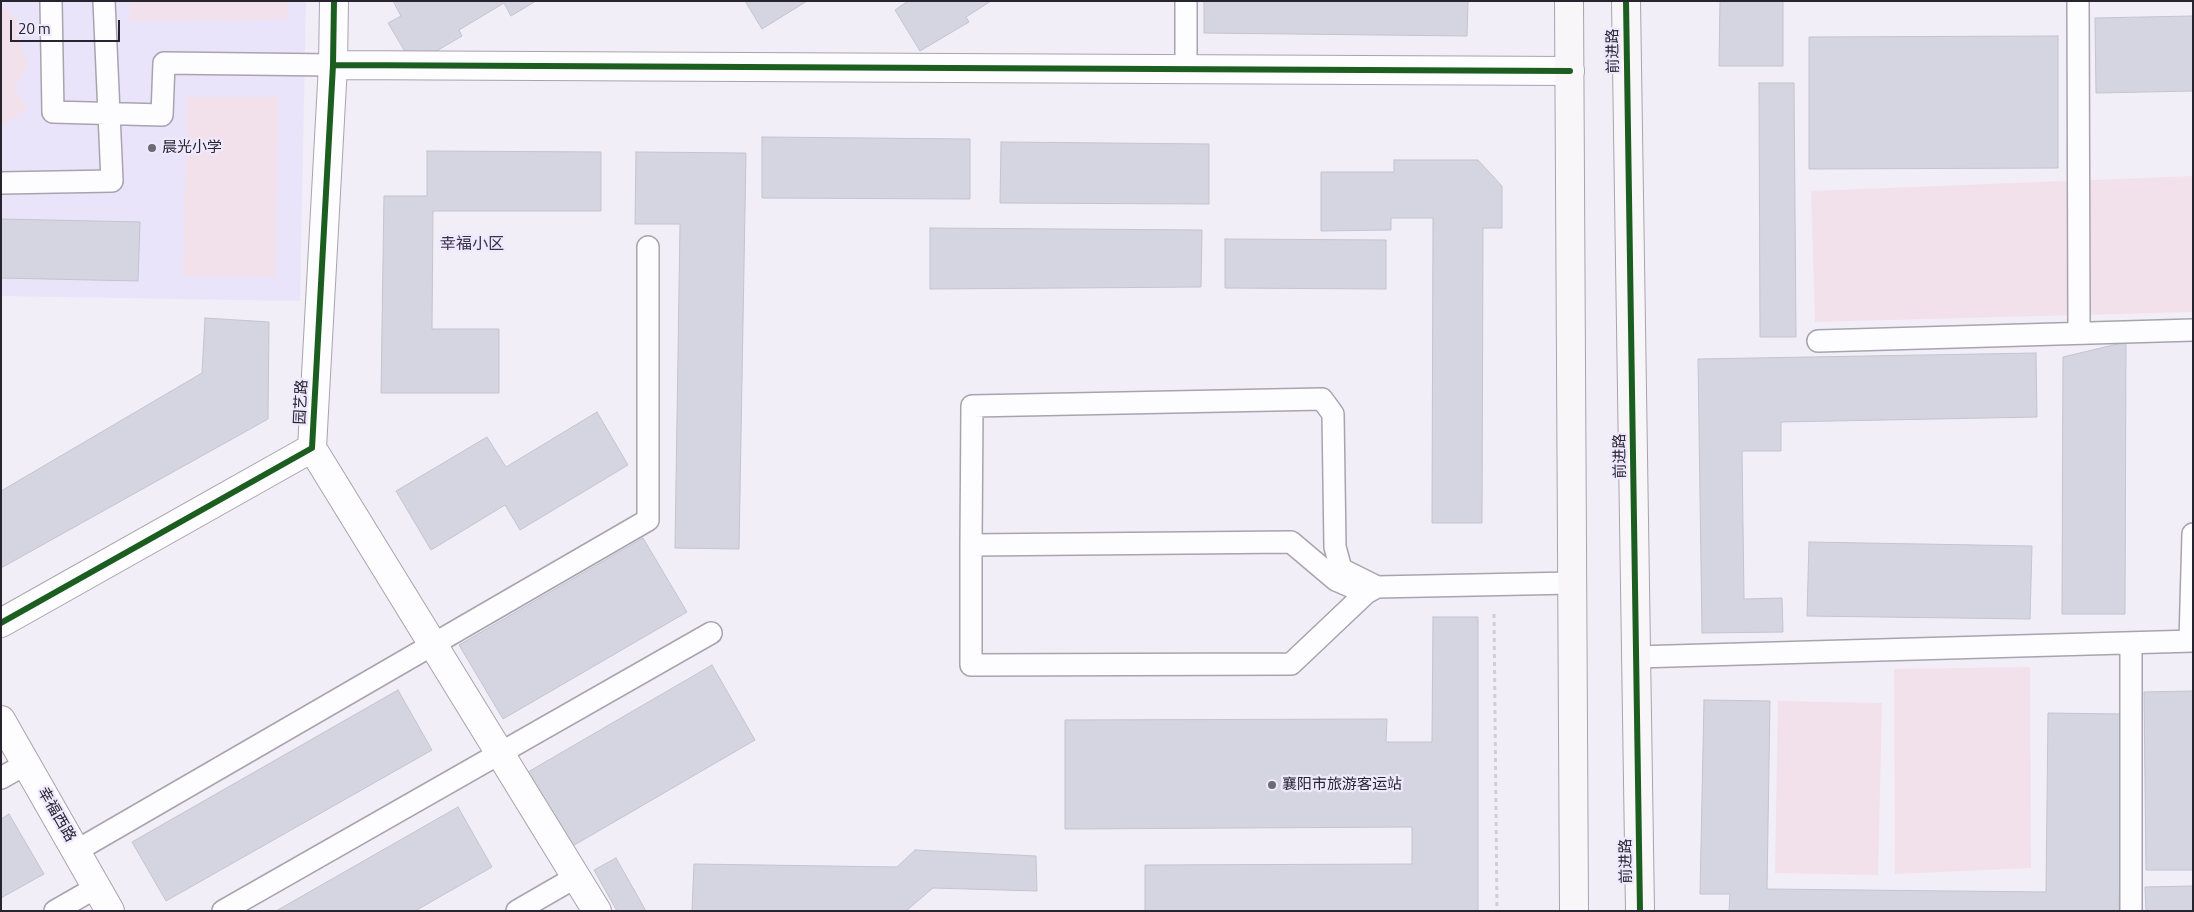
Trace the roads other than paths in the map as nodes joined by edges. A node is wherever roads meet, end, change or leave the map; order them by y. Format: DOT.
graph roads {
  1 [pos="51,1"];
  2 [pos="104,1"];
  3 [pos="334,1"];
  4 [pos="1186,1"];
  5 [pos="1569,1"];
  6 [pos="1626,1"];
  7 [pos="2078,1"];
  8 [pos="333,65"];
  9 [pos="1186,69"];
  10 [pos="1570,71"];
  11 [pos="109,113"];
  12 [pos="1,183"];
  13 [pos="648,247"];
  14 [pos="2193,330"];
  15 [pos="2079,333"];
  16 [pos="1818,341"];
  17 [pos="312,448"];
  18 [pos="2193,534"];
  19 [pos="970,544"];
  20 [pos="1572,583"];
  21 [pos="1372,590"];
  22 [pos="1,623"];
  23 [pos="711,633"];
  24 [pos="2192,641"];
  25 [pos="2131,643"];
  26 [pos="433,644"];
  27 [pos="1636,657"];
  28 [pos="1,720"];
  29 [pos="500,753"];
  30 [pos="26,764"];
  31 [pos="1,778"];
  32 [pos="76,851"];
  33 [pos="576,877"];
  34 [pos="97,887"];
  35 [pos="55,911"];
  36 [pos="110,911"];
  37 [pos="223,911"];
  38 [pos="517,911"];
  39 [pos="597,911"];
  40 [pos="1574,911"];
  41 [pos="1640,911"];
  42 [pos="2130,911"];
  1 -- 11 [label="lane"];
  2 -- 11 [label="lane"];
  3 -- 8 [label="street, 园艺路"];
  4 -- 9 [label="lane"];
  5 -- 10 [label="main road"];
  6 -- 27 [label="main road, 前进路"];
  7 -- 15 [label="lane"];
  8 -- 9 [label="street"];
  8 -- 11 [label="lane"];
  8 -- 17 [label="street, 园艺路"];
  9 -- 10 [label="street"];
  10 -- 20 [label="main road"];
  11 -- 12 [label="lane"];
  13 -- 26 [label="lane"];
  14 -- 15 [label="lane"];
  15 -- 16 [label="lane"];
  17 -- 22 [label="street"];
  17 -- 26 [label="street"];
  18 -- 24 [label="lane"];
  19 -- 21 [label="lane"];
  19 -- 21 [label="lane"];
  19 -- 21 [label="lane"];
  20 -- 21 [label="lane"];
  20 -- 40 [label="main road"];
  23 -- 29 [label="lane"];
  24 -- 25 [label="lane"];
  25 -- 27 [label="lane"];
  25 -- 42 [label="lane"];
  26 -- 29 [label="street"];
  26 -- 32 [label="lane"];
  27 -- 41 [label="main road, 前进路"];
  28 -- 30 [label="street, 幸福西路"];
  29 -- 33 [label="street"];
  29 -- 37 [label="lane"];
  30 -- 31 [label="lane"];
  30 -- 32 [label="street, 幸福西路"];
  32 -- 34 [label="street, 幸福西路"];
  33 -- 38 [label="lane"];
  33 -- 39 [label="street"];
  34 -- 35 [label="lane"];
  34 -- 36 [label="street, 幸福西路"];
}
